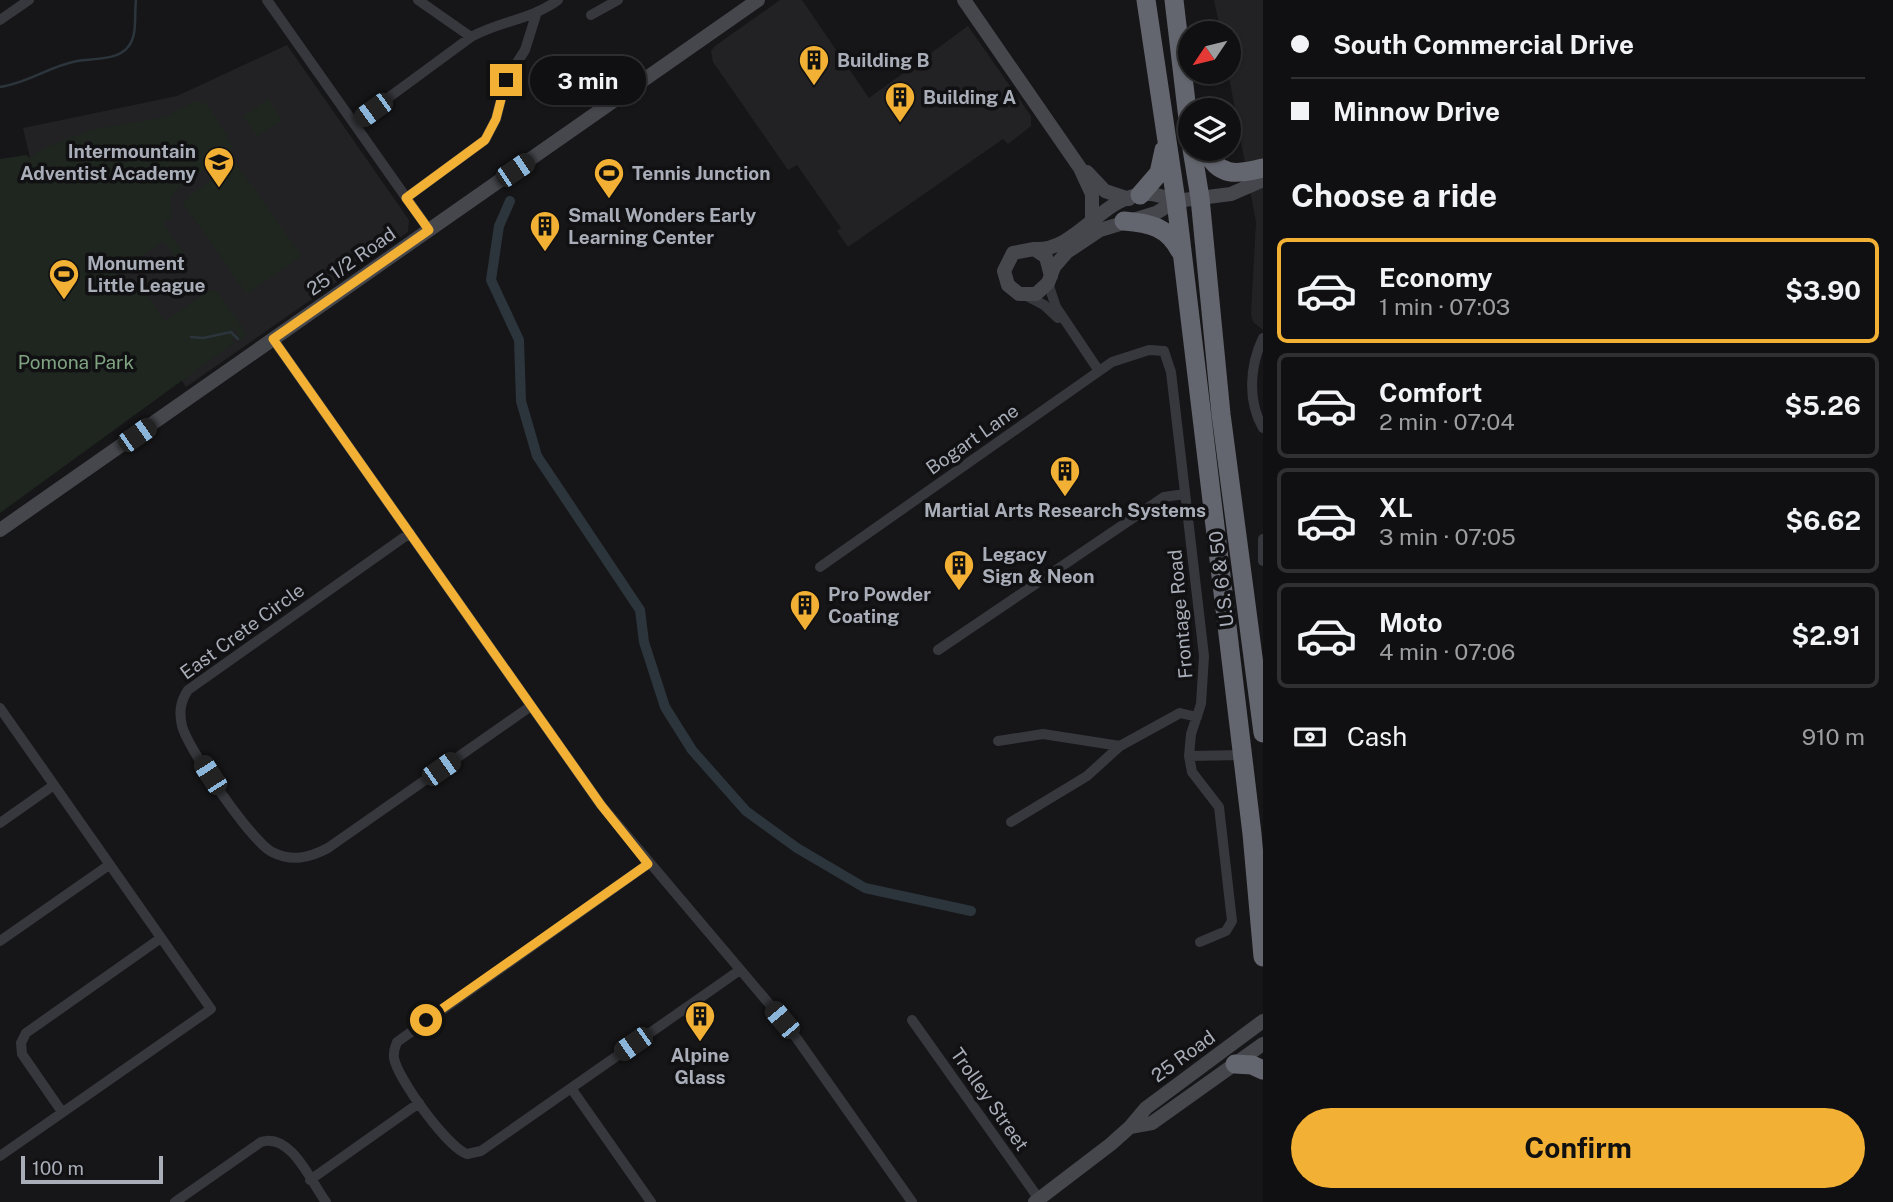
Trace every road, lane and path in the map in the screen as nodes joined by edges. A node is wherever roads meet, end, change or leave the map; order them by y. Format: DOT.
graph roads {
  1 [pos="29,0"];
  2 [pos="267,0"];
  3 [pos="418,0"];
  4 [pos="618,0"];
  5 [pos="758,0"];
  6 [pos="964,0"];
  7 [pos="1146,0"];
  8 [pos="1174,0"];
  9 [pos="551,2"];
  10 [pos="536,15"];
  11 [pos="591,15"];
  12 [pos="0,20"];
  13 [pos="471,37"];
  14 [pos="1185,98"];
  15 [pos="354,123"];
  16 [pos="1168,144"];
  17 [pos="1071,153"];
  18 [pos="1194,161"];
  19 [pos="1211,161"];
  20 [pos="1263,168"];
  21 [pos="1263,180"];
  22 [pos="1134,197"];
  23 [pos="406,198"];
  24 [pos="1200,198"];
  25 [pos="1176,201"];
  26 [pos="1091,220"];
  27 [pos="1124,221"];
  28 [pos="429,230"];
  29 [pos="1034,249"];
  30 [pos="1182,256"];
  31 [pos="1049,280"];
  32 [pos="1026,295"];
  33 [pos="1070,331"];
  34 [pos="1263,338"];
  35 [pos="273,339"];
  36 [pos="1149,350"];
  37 [pos="1099,371"];
  38 [pos="1263,428"];
  39 [pos="1185,494"];
  40 [pos="0,530"];
  41 [pos="410,533"];
  42 [pos="1263,539"];
  43 [pos="1218,550"];
  44 [pos="1263,561"];
  45 [pos="820,567"];
  46 [pos="938,650"];
  47 [pos="531,706"];
  48 [pos="1,712"];
  49 [pos="1197,717"];
  50 [pos="1263,735"];
  51 [pos="998,741"];
  52 [pos="1120,746"];
  53 [pos="1242,755"];
  54 [pos="1189,756"];
  55 [pos="54,785"];
  56 [pos="1263,819"];
  57 [pos="1011,822"];
  58 [pos="0,823"];
  59 [pos="648,864"];
  60 [pos="109,865"];
  61 [pos="161,938"];
  62 [pos="0,941"];
  63 [pos="1200,942"];
  64 [pos="1263,957"];
  65 [pos="740,970"];
  66 [pos="912,1020"];
  67 [pos="1263,1021"];
  68 [pos="1263,1044"];
  69 [pos="1235,1064"];
  70 [pos="1263,1070"];
  71 [pos="571,1088"];
  72 [pos="419,1103"];
  73 [pos="62,1112"];
  74 [pos="1130,1127"];
  75 [pos="0,1156"];
  76 [pos="310,1180"];
  77 [pos="1037,1200"];
  78 [pos="175,1202"];
  79 [pos="326,1202"];
  80 [pos="651,1202"];
  81 [pos="912,1202"];
  1 -- 12 [label="street"];
  2 -- 15 [label="street"];
  3 -- 13 [label="street"];
  4 -- 11 [label="street"];
  5 -- 28 [label="street, 25 1/2 Road"];
  6 -- 17 [label="street"];
  7 -- 16 [label="highway, U.S. 6 & 50"];
  8 -- 14 [label="highway"];
  9 -- 10 [label="street"];
  10 -- 13 [label="street"];
  10 -- 23 [label="street"];
  13 -- 15 [label="street"];
  15 -- 23 [label="street"];
  16 -- 22 [label="highway"];
  16 -- 25 [label="highway, U.S. 6 & 50"];
  17 -- 22 [label="street"];
  17 -- 26 [label="street"];
  18 -- 24 [label="highway, U.S. 6 & 50"];
  19 -- 20 [label="highway"];
  21 -- 24 [label="street"];
  22 -- 25 [label="street"];
  22 -- 26 [label="street"];
  23 -- 28 [label="street"];
  24 -- 25 [label="street"];
  24 -- 50 [label="highway, U.S. 6 & 50"];
  25 -- 27 [label="street"];
  25 -- 30 [label="highway, U.S. 6 & 50"];
  26 -- 29 [label="street"];
  27 -- 30 [label="highway"];
  27 -- 31 [label="street"];
  28 -- 35 [label="street, 25 1/2 Road"];
  29 -- 31 [label="street"];
  29 -- 32 [label="street"];
  30 -- 43 [label="highway, U.S. 6 & 50"];
  31 -- 32 [label="street"];
  31 -- 33 [label="street"];
  32 -- 33 [label="street"];
  33 -- 37 [label="street"];
  34 -- 38 [label="street"];
  35 -- 40 [label="street, 25 1/2 Road"];
  35 -- 41 [label="street"];
  36 -- 37 [label="street, Bogart Lane"];
  36 -- 39 [label="street, Frontage Road"];
  37 -- 45 [label="street, Bogart Lane"];
  39 -- 46 [label="street"];
  39 -- 49 [label="street, Frontage Road"];
  41 -- 47 [label="street"];
  41 -- 47 [label="street, East Crete Circle"];
  42 -- 44 [label="street"];
  43 -- 50 [label="highway"];
  43 -- 53 [label="highway, U.S. 6 & 50"];
  47 -- 59 [label="street"];
  48 -- 55 [label="street"];
  49 -- 52 [label="street"];
  49 -- 54 [label="street, Frontage Road"];
  51 -- 52 [label="street"];
  52 -- 57 [label="street"];
  53 -- 54 [label="street"];
  53 -- 56 [label="highway"];
  53 -- 64 [label="highway, U.S. 6 & 50"];
  54 -- 63 [label="street"];
  55 -- 58 [label="street"];
  55 -- 60 [label="street"];
  59 -- 65 [label="street"];
  59 -- 72 [label="street"];
  60 -- 61 [label="street"];
  60 -- 62 [label="street"];
  61 -- 73 [label="street"];
  61 -- 73 [label="street"];
  65 -- 71 [label="street"];
  65 -- 81 [label="street"];
  66 -- 77 [label="street, Trolley Street"];
  67 -- 74 [label="street, 25 Road"];
  68 -- 69 [label="street, 25 Road"];
  69 -- 70 [label="highway"];
  69 -- 74 [label="street, 25 Road"];
  71 -- 72 [label="street"];
  71 -- 80 [label="street"];
  72 -- 76 [label="street"];
  73 -- 75 [label="street"];
  74 -- 77 [label="street, 25 Road"];
  76 -- 78 [label="street"];
  76 -- 79 [label="street"];
}
